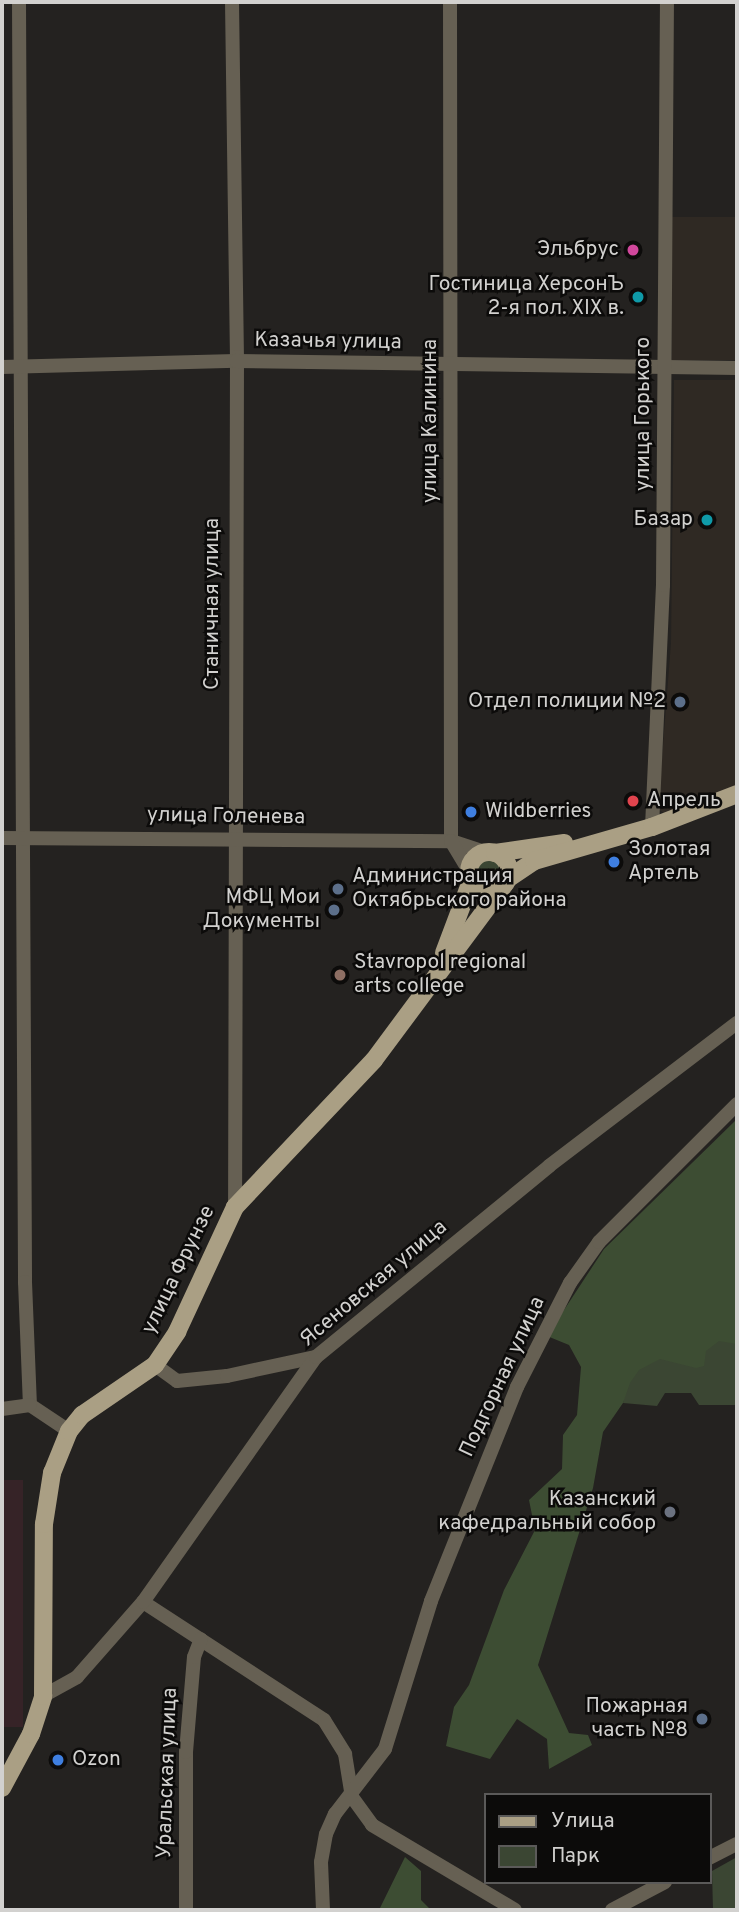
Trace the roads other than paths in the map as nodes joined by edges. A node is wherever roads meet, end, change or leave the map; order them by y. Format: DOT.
graph roads {
  1 [pos="19,2"];
  2 [pos="232,2"];
  3 [pos="450,2"];
  4 [pos="667,2"];
  5 [pos="236,361"];
  6 [pos="453,366"];
  7 [pos="666,366"];
  8 [pos="2,367"];
  9 [pos="19,367"];
  10 [pos="737,368"];
  11 [pos="737,794"];
  12 [pos="652,827"];
  13 [pos="633,833"];
  14 [pos="21,837"];
  15 [pos="2,838"];
  16 [pos="233,840"];
  17 [pos="451,841"];
  18 [pos="490,852"];
  19 [pos="470,876"];
  20 [pos="507,881"];
  21 [pos="423,993"];
  22 [pos="737,1023"];
  23 [pos="737,1104"];
  24 [pos="235,1207"];
  25 [pos="316,1357"];
  26 [pos="155,1365"];
  27 [pos="30,1405"];
  28 [pos="2,1409"];
  29 [pos="69,1431"];
  30 [pos="143,1602"];
  31 [pos="201,1639"];
  32 [pos="43,1696"];
  33 [pos="3,1789"];
  34 [pos="352,1797"];
  35 [pos="737,1844"];
  36 [pos="711,1857"];
  37 [pos="661,1884"];
  38 [pos="186,1910"];
  39 [pos="323,1910"];
  40 [pos="515,1910"];
  41 [pos="612,1910"];
  1 -- 9 [label="street"];
  2 -- 5 [label="street, Станичная улица"];
  3 -- 6 [label="street, улица Калинина"];
  4 -- 7 [label="street, улица Горького"];
  5 -- 6 [label="street, Казачья улица"];
  5 -- 9 [label="street, Казачья улица"];
  5 -- 16 [label="street, Станичная улица"];
  6 -- 7 [label="street, Казачья улица"];
  6 -- 17 [label="street, улица Калинина"];
  7 -- 10 [label="street, Казачья улица"];
  7 -- 12 [label="street, улица Горького"];
  8 -- 9 [label="street, Казачья улица"];
  9 -- 14 [label="street"];
  11 -- 12 [label="main road, улица Голенева"];
  12 -- 13 [label="main road, улица Голенева"];
  13 -- 18 [label="main road, улица Голенева"];
  13 -- 20 [label="main road, улица Голенева"];
  14 -- 15 [label="street, улица Голенева"];
  14 -- 16 [label="street, улица Голенева"];
  14 -- 27 [label="street"];
  16 -- 17 [label="street, улица Голенева"];
  16 -- 24 [label="street, Станичная улица"];
  17 -- 18 [label="street, улица Голенева"];
  17 -- 19 [label="street"];
  18 -- 19 [label="main road"];
  18 -- 20 [label="main road"];
  19 -- 20 [label="main road"];
  19 -- 21 [label="main road, улица Фрунзе"];
  20 -- 21 [label="main road, улица Фрунзе"];
  21 -- 24 [label="main road, улица Фрунзе"];
  22 -- 25 [label="street, Ясеновская улица"];
  23 -- 34 [label="street, Подгорная улица"];
  24 -- 26 [label="main road, улица Фрунзе"];
  25 -- 26 [label="street"];
  25 -- 30 [label="street, Ясеновская улица"];
  26 -- 29 [label="main road, улица Фрунзе"];
  27 -- 28 [label="street"];
  27 -- 29 [label="street"];
  29 -- 32 [label="main road, улица Фрунзе"];
  30 -- 31 [label="street"];
  30 -- 32 [label="street, Ясеновская улица"];
  31 -- 34 [label="street"];
  31 -- 38 [label="street, Уральская улица"];
  32 -- 33 [label="main road, улица Фрунзе"];
  34 -- 39 [label="street, Подгорная улица"];
  34 -- 40 [label="street"];
  35 -- 36 [label="street"];
  37 -- 41 [label="street"];
}
